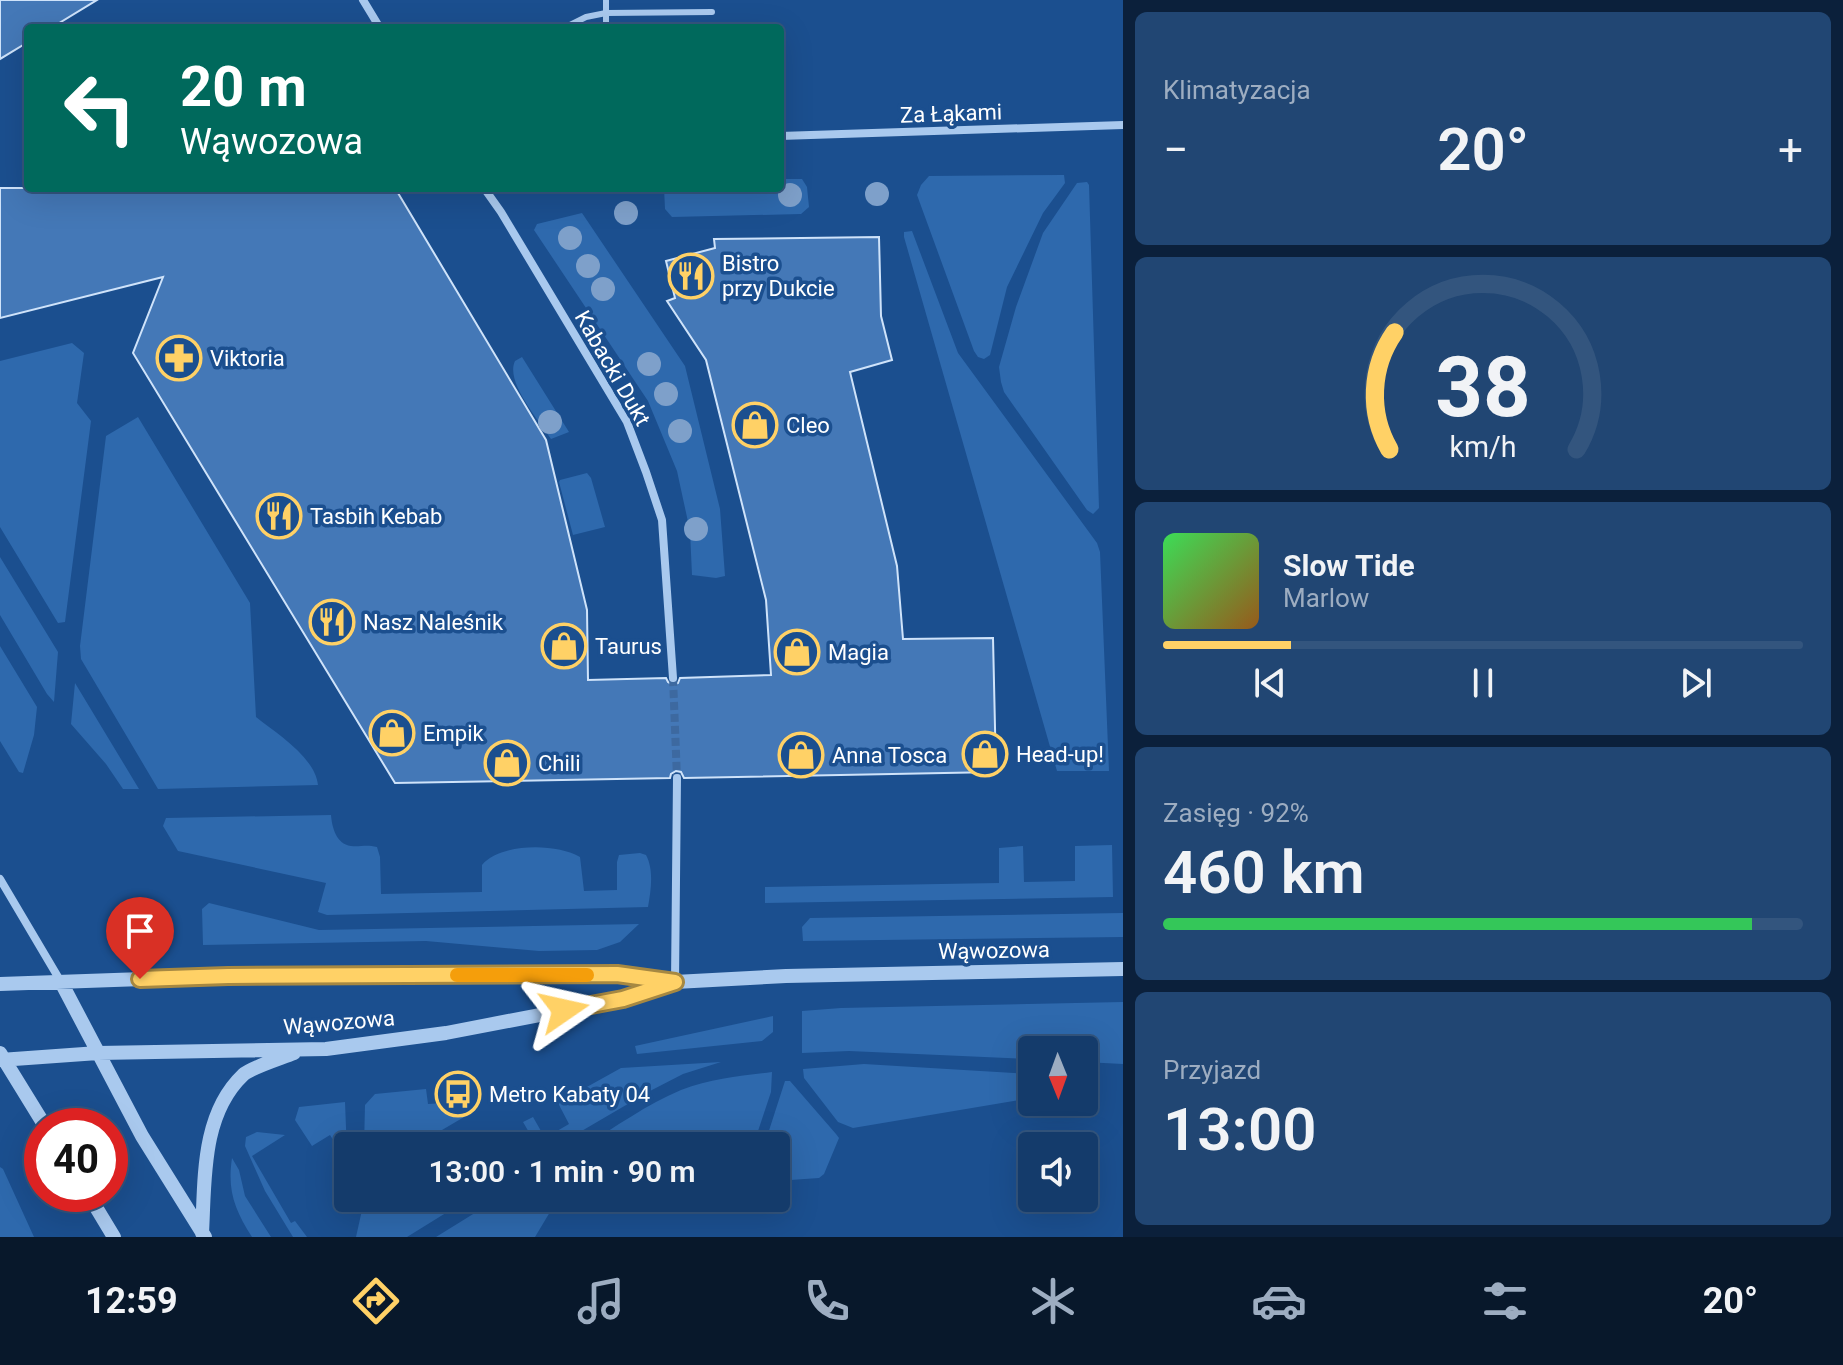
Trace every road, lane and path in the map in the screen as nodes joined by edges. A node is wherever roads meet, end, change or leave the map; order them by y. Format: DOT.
graph roads {
  1 [pos="363,0"];
  2 [pos="606,0"];
  3 [pos="712,12"];
  4 [pos="606,13"];
  5 [pos="378,24"];
  6 [pos="572,24"];
  7 [pos="606,24"];
  8 [pos="1123,125"];
  9 [pos="784,136"];
  10 [pos="487,192"];
  11 [pos="673,678"];
  12 [pos="677,778"];
  13 [pos="0,879"];
  14 [pos="1123,969"];
  15 [pos="61,982"];
  16 [pos="675,982"];
  17 [pos="0,984"];
  18 [pos="301,1050"];
  19 [pos="98,1053"];
  20 [pos="2,1057"];
  21 [pos="34,1108"];
  22 [pos="99,1212"];
  23 [pos="203,1235"];
  24 [pos="114,1237"];
  1 -- 5 [label="street"];
  2 -- 4 [label="lane"];
  3 -- 4 [label="lane"];
  4 -- 6 [label="lane"];
  4 -- 7 [label="lane"];
  8 -- 9 [label="street, Za Łąkami"];
  10 -- 11 [label="street, Kabacki Dukt"];
  12 -- 16 [label="street"];
  13 -- 15 [label="street"];
  14 -- 16 [label="street, Wąwozowa"];
  15 -- 16 [label="street, Wąwozowa"];
  15 -- 17 [label="street, Wąwozowa"];
  15 -- 19 [label="street"];
  16 -- 18 [label="street, Wąwozowa"];
  18 -- 19 [label="street, Wąwozowa"];
  18 -- 23 [label="street"];
  19 -- 20 [label="street, Wąwozowa"];
  19 -- 23 [label="street"];
  20 -- 21 [label="street"];
  22 -- 24 [label="street"];
}
